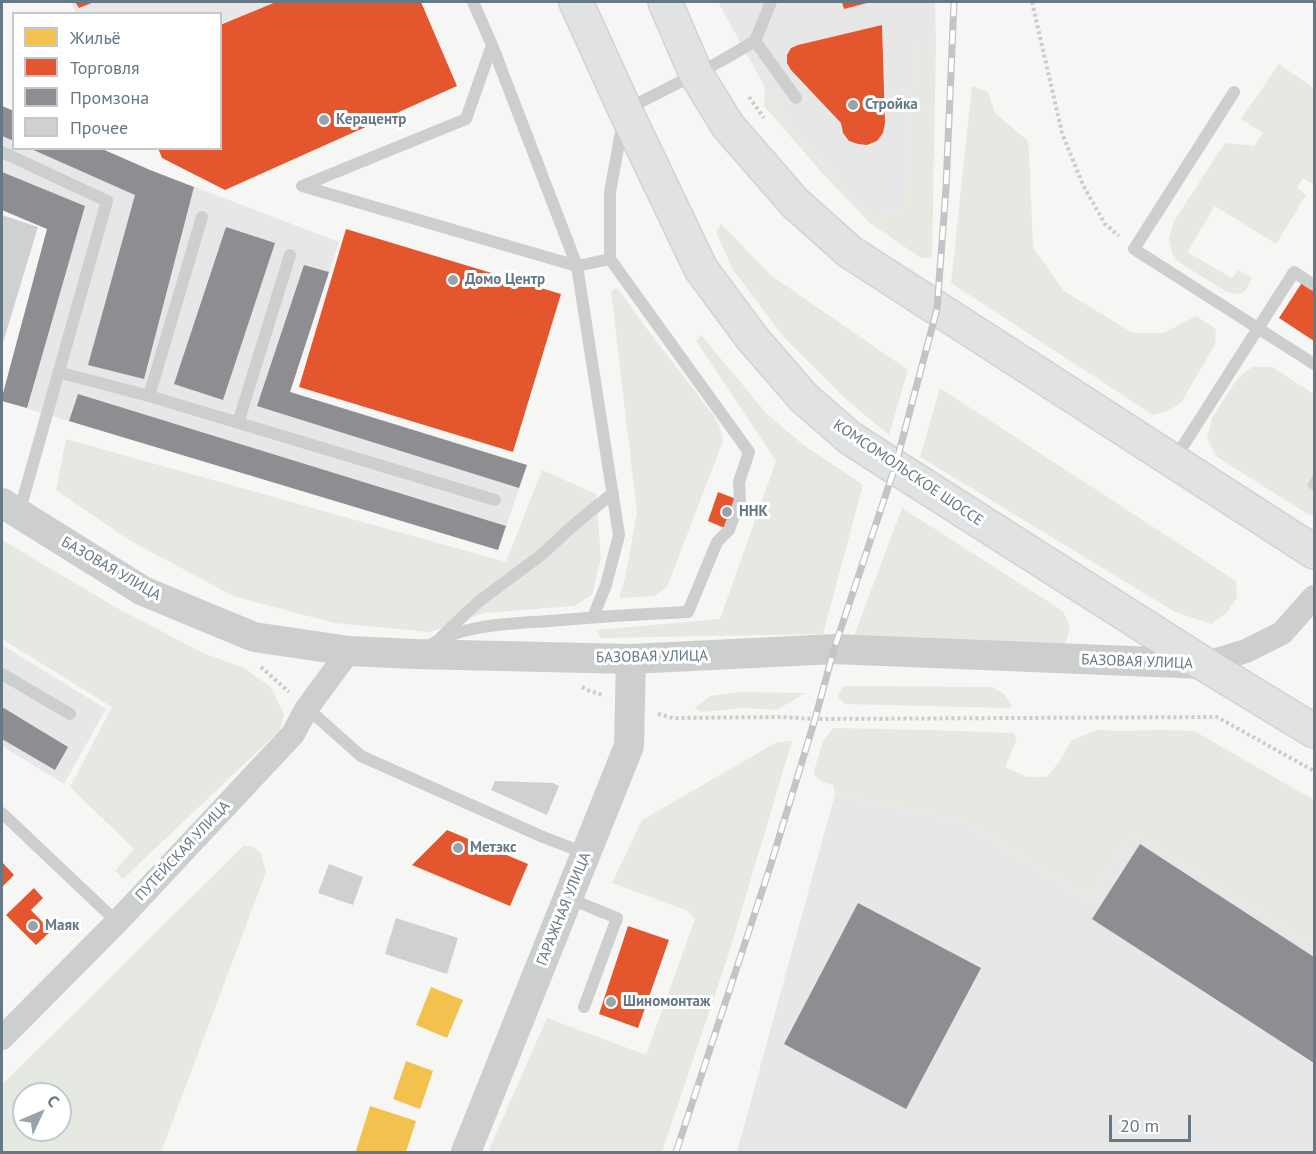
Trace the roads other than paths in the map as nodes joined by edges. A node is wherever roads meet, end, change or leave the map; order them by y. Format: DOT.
graph roads {
  1 [pos="473,2"];
  2 [pos="576,2"];
  3 [pos="665,2"];
  4 [pos="771,2"];
  5 [pos="755,41"];
  6 [pos="492,45"];
  7 [pos="708,67"];
  8 [pos="1234,92"];
  9 [pos="796,98"];
  10 [pos="625,110"];
  11 [pos="2,152"];
  12 [pos="202,217"];
  13 [pos="290,255"];
  14 [pos="610,259"];
  15 [pos="577,266"];
  16 [pos="1314,285"];
  17 [pos="1257,328"];
  18 [pos="1314,364"];
  19 [pos="58,372"];
  20 [pos="149,396"];
  21 [pos="238,423"];
  22 [pos="1173,462"];
  23 [pos="613,494"];
  24 [pos="495,500"];
  25 [pos="10,509"];
  26 [pos="1314,552"];
  27 [pos="1314,597"];
  28 [pos="593,617"];
  29 [pos="427,647"];
  30 [pos="349,651"];
  31 [pos="631,659"];
  32 [pos="1204,664"];
  33 [pos="2,674"];
  34 [pos="307,708"];
  35 [pos="70,714"];
  36 [pos="1314,731"];
  37 [pos="2,813"];
  38 [pos="586,853"];
  39 [pos="568,898"];
  40 [pos="117,922"];
  41 [pos="585,1007"];
  42 [pos="2,1038"];
  43 [pos="466,1152"];
  1 -- 6 [label="lane"];
  2 -- 10 [label="main road, КОМСОМОЛЬСКОЕ ШОССЕ"];
  3 -- 7 [label="main road"];
  4 -- 5 [label="lane"];
  5 -- 7 [label="lane"];
  5 -- 9 [label="lane"];
  6 -- 15 [label="lane"];
  6 -- 15 [label="lane"];
  7 -- 10 [label="lane"];
  7 -- 22 [label="main road"];
  8 -- 17 [label="lane"];
  10 -- 14 [label="lane"];
  10 -- 32 [label="main road, КОМСОМОЛЬСКОЕ ШОССЕ"];
  11 -- 19 [label="lane"];
  12 -- 20 [label="lane"];
  13 -- 21 [label="lane"];
  14 -- 15 [label="lane"];
  14 -- 28 [label="lane"];
  15 -- 23 [label="lane"];
  16 -- 17 [label="lane"];
  17 -- 18 [label="lane"];
  17 -- 22 [label="lane"];
  19 -- 20 [label="lane"];
  19 -- 25 [label="lane"];
  20 -- 21 [label="lane"];
  21 -- 24 [label="lane"];
  22 -- 26 [label="main road"];
  23 -- 28 [label="lane"];
  23 -- 29 [label="lane"];
  25 -- 30 [label="street, БАЗОВАЯ УЛИЦА"];
  27 -- 32 [label="street, БАЗОВАЯ УЛИЦА"];
  28 -- 29 [label="lane"];
  29 -- 30 [label="street, БАЗОВАЯ УЛИЦА"];
  29 -- 31 [label="street, БАЗОВАЯ УЛИЦА"];
  30 -- 34 [label="street, ПУТЕЙСКАЯ УЛИЦА"];
  31 -- 32 [label="street, БАЗОВАЯ УЛИЦА"];
  31 -- 38 [label="street, ГАРАЖНАЯ УЛИЦА"];
  32 -- 36 [label="main road, КОМСОМОЛЬСКОЕ ШОССЕ"];
  33 -- 35 [label="lane"];
  34 -- 38 [label="lane"];
  34 -- 40 [label="street, ПУТЕЙСКАЯ УЛИЦА"];
  37 -- 40 [label="lane"];
  38 -- 39 [label="street, ГАРАЖНАЯ УЛИЦА"];
  39 -- 41 [label="lane"];
  39 -- 43 [label="street, ГАРАЖНАЯ УЛИЦА"];
  40 -- 42 [label="street, ПУТЕЙСКАЯ УЛИЦА"];
}
